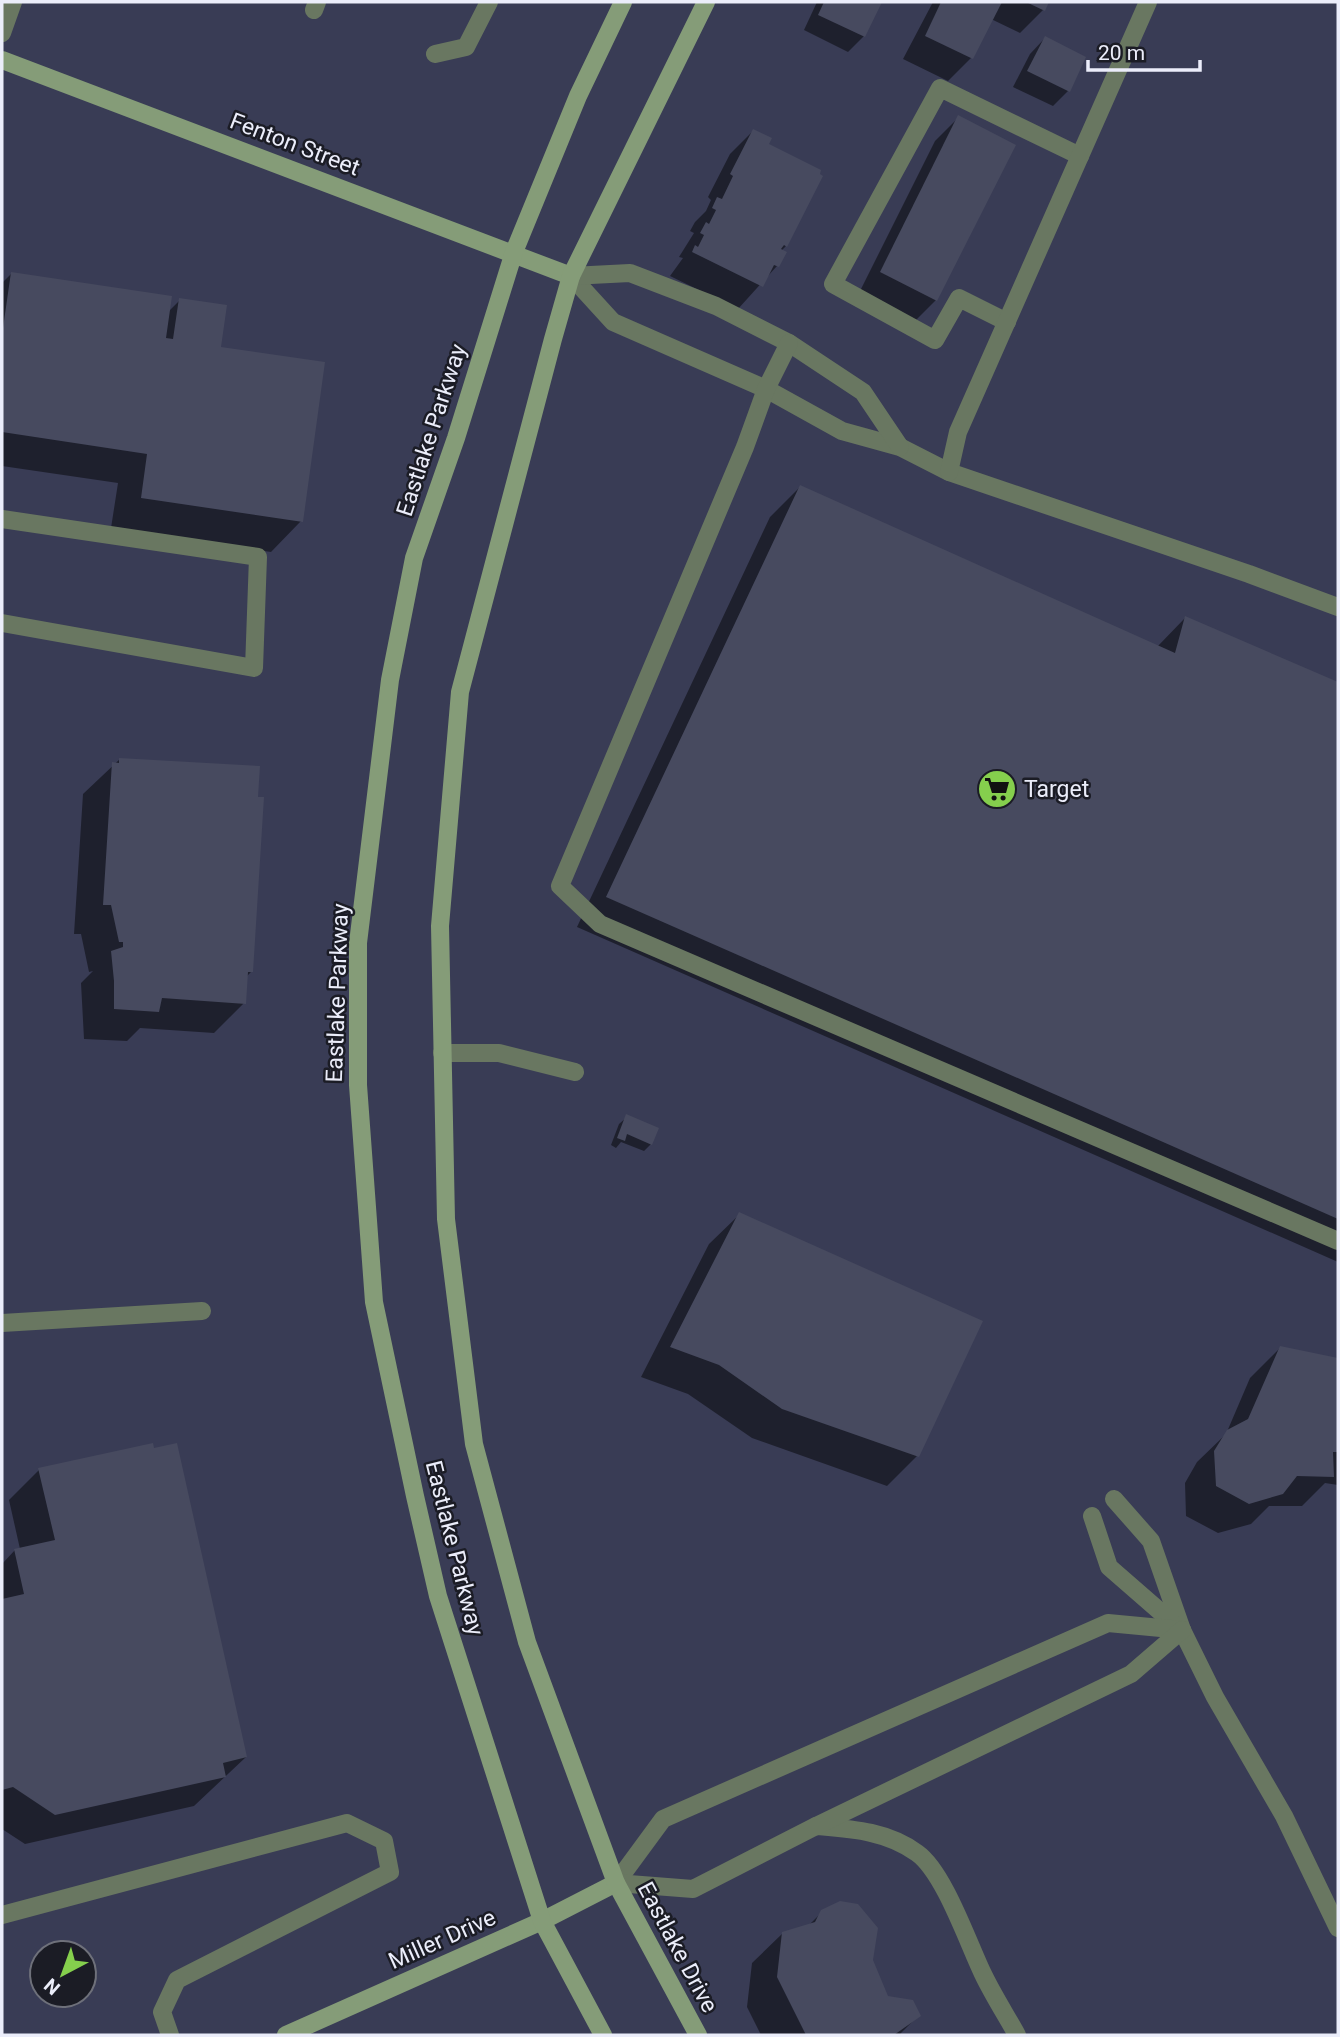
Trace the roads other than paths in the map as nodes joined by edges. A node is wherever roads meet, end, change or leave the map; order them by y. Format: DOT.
graph roads {
  1 [pos="13,2"];
  2 [pos="489,2"];
  3 [pos="623,2"];
  4 [pos="706,2"];
  5 [pos="1147,2"];
  6 [pos="2,33"];
  7 [pos="435,54"];
  8 [pos="2,60"];
  9 [pos="1080,156"];
  10 [pos="514,252"];
  11 [pos="571,276"];
  12 [pos="1007,323"];
  13 [pos="789,343"];
  14 [pos="766,389"];
  15 [pos="900,447"];
  16 [pos="949,472"];
  17 [pos="2,519"];
  18 [pos="1338,607"];
  19 [pos="2,623"];
  20 [pos="442,1053"];
  21 [pos="575,1072"];
  22 [pos="1338,1241"];
  23 [pos="202,1311"];
  24 [pos="2,1324"];
  25 [pos="1114,1499"];
  26 [pos="1092,1516"];
  27 [pos="1182,1630"];
  28 [pos="816,1826"];
  29 [pos="616,1883"];
  30 [pos="2,1916"];
  31 [pos="542,1921"];
  32 [pos="1338,1928"];
  33 [pos="170,2035"];
  34 [pos="286,2035"];
  35 [pos="603,2035"];
  36 [pos="698,2035"];
  37 [pos="1017,2035"];
  1 -- 6 [label="lane"];
  2 -- 7 [label="lane"];
  3 -- 10 [label="main road, Eastlake Parkway"];
  4 -- 11 [label="main road, Eastlake Parkway"];
  5 -- 9 [label="lane"];
  8 -- 10 [label="main road, Fenton Street"];
  9 -- 12 [label="lane"];
  9 -- 12 [label="lane"];
  10 -- 11 [label="main road, Fenton Street"];
  10 -- 31 [label="main road, Eastlake Parkway"];
  11 -- 13 [label="lane"];
  11 -- 14 [label="lane"];
  11 -- 20 [label="main road, Eastlake Parkway"];
  12 -- 16 [label="lane"];
  13 -- 14 [label="lane"];
  13 -- 15 [label="lane"];
  14 -- 15 [label="lane"];
  14 -- 22 [label="lane"];
  15 -- 16 [label="lane"];
  16 -- 18 [label="lane"];
  17 -- 19 [label="lane"];
  20 -- 21 [label="lane"];
  20 -- 29 [label="main road, Eastlake Parkway"];
  23 -- 24 [label="lane"];
  25 -- 27 [label="lane"];
  26 -- 27 [label="lane"];
  27 -- 28 [label="lane"];
  27 -- 29 [label="lane"];
  27 -- 32 [label="lane"];
  28 -- 29 [label="lane"];
  28 -- 37 [label="lane"];
  29 -- 31 [label="main road, Miller Drive"];
  29 -- 36 [label="main road, Eastlake Drive"];
  30 -- 33 [label="lane"];
  31 -- 34 [label="main road, Miller Drive"];
  31 -- 35 [label="main road"];
}
